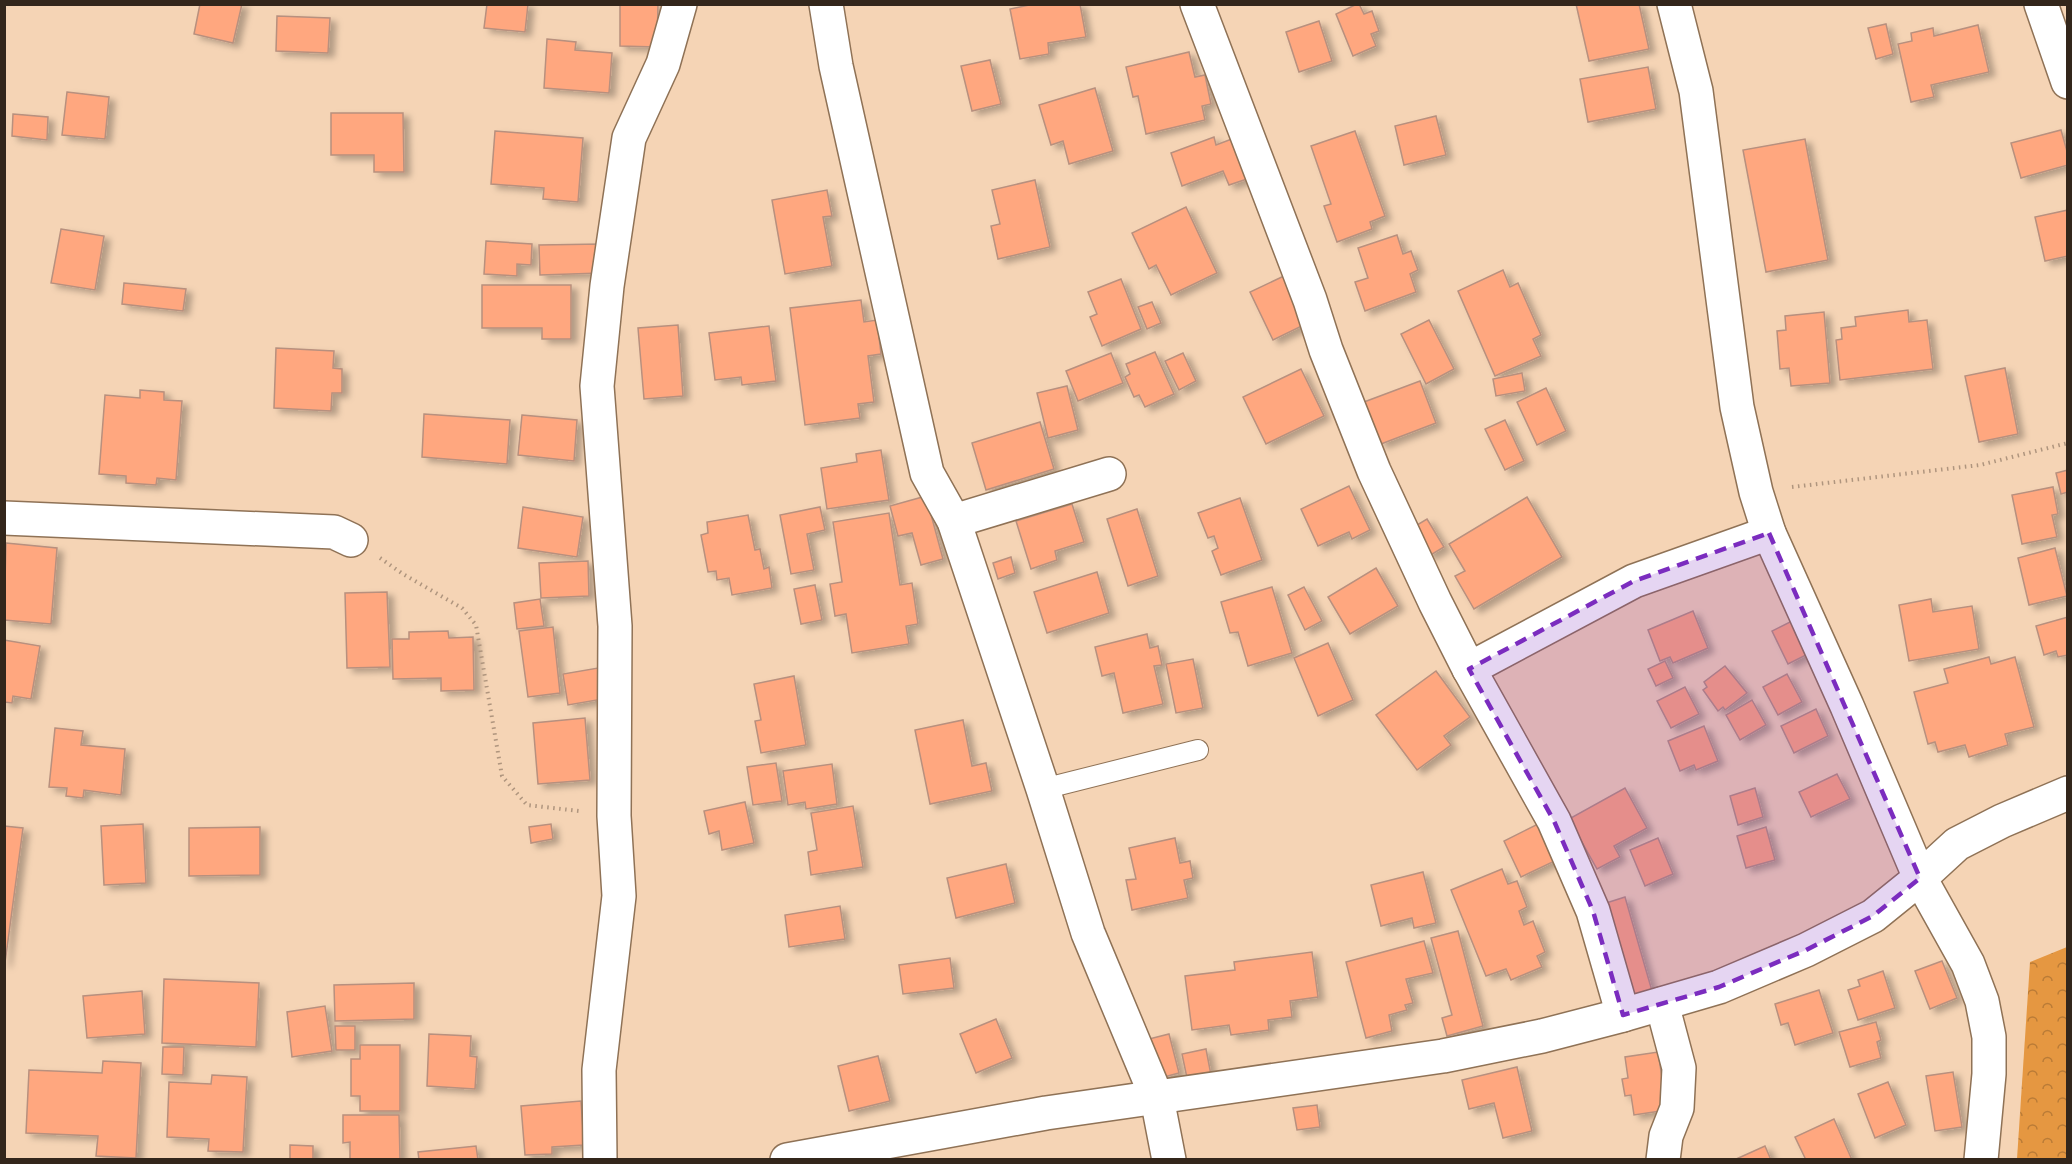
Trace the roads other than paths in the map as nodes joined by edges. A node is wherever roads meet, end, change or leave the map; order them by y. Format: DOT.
graph roads {
  1 [pos="680,4"];
  2 [pos="826,4"];
  3 [pos="1197,4"];
  4 [pos="1674,4"];
  5 [pos="2041,4"];
  6 [pos="2067,82"];
  7 [pos="1109,474"];
  8 [pos="4,518"];
  9 [pos="954,521"];
  10 [pos="1769,533"];
  11 [pos="351,540"];
  12 [pos="1469,669"];
  13 [pos="1198,750"];
  14 [pos="1043,789"];
  15 [pos="2067,793"];
  16 [pos="1920,878"];
  17 [pos="1662,1004"];
  18 [pos="1623,1015"];
  19 [pos="1157,1098"];
  20 [pos="600,1160"];
  21 [pos="787,1160"];
  22 [pos="1169,1160"];
  23 [pos="1663,1160"];
  24 [pos="1981,1160"];
  1 -- 20 [label="street"];
  2 -- 9 [label="street"];
  3 -- 12 [label="street"];
  4 -- 10 [label="street"];
  5 -- 6 [label="street"];
  7 -- 9 [label="street"];
  8 -- 11 [label="street"];
  9 -- 14 [label="street"];
  10 -- 12 [label="street"];
  10 -- 16 [label="street"];
  12 -- 18 [label="street"];
  13 -- 14 [label="lane"];
  14 -- 19 [label="street"];
  15 -- 16 [label="street"];
  16 -- 17 [label="street"];
  16 -- 24 [label="street"];
  17 -- 18 [label="street"];
  17 -- 23 [label="street"];
  18 -- 19 [label="street"];
  19 -- 21 [label="street"];
  19 -- 22 [label="street"];
}
